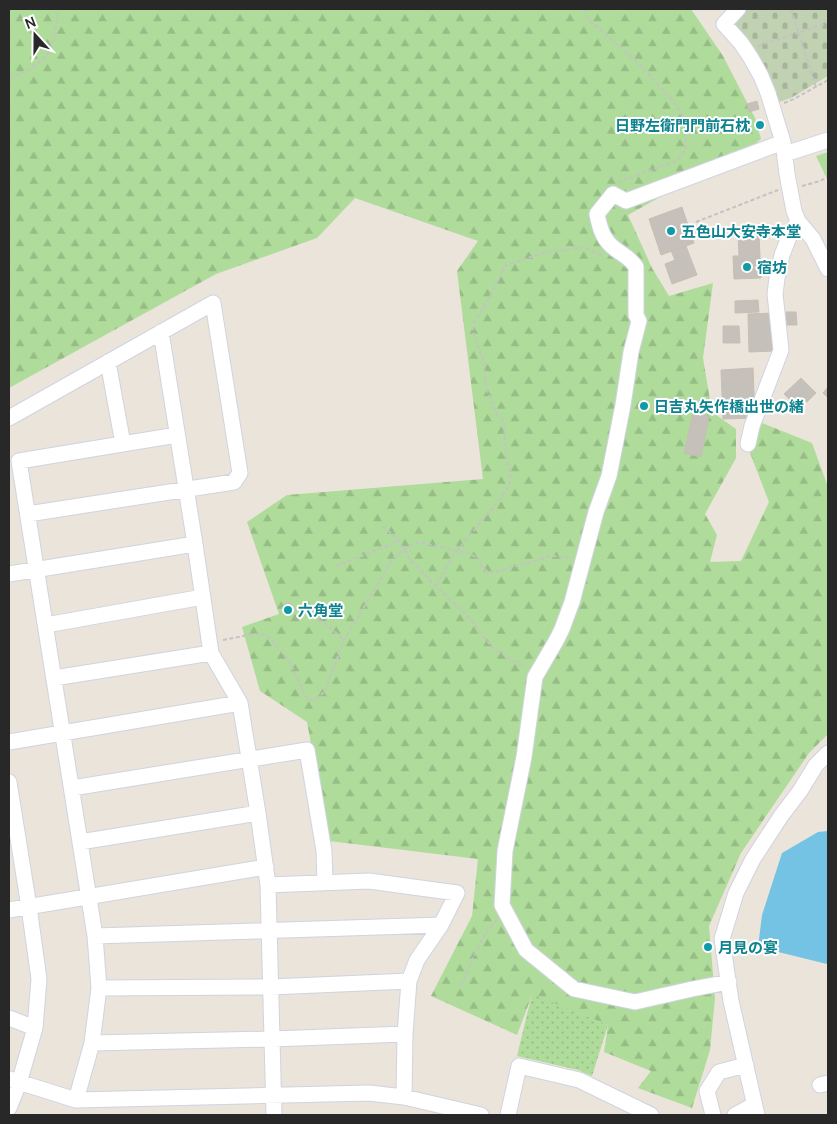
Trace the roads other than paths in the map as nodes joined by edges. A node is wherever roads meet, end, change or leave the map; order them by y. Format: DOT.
graph roads {
  1 [pos="738,9"];
  2 [pos="828,140"];
  3 [pos="784,148"];
  4 [pos="798,221"];
  5 [pos="828,269"];
  6 [pos="161,332"];
  7 [pos="108,362"];
  8 [pos="9,418"];
  9 [pos="177,435"];
  10 [pos="123,444"];
  11 [pos="748,444"];
  12 [pos="186,489"];
  13 [pos="28,514"];
  14 [pos="195,544"];
  15 [pos="37,570"];
  16 [pos="9,574"];
  17 [pos="203,597"];
  18 [pos="46,625"];
  19 [pos="210,647"];
  20 [pos="54,678"];
  21 [pos="240,703"];
  22 [pos="63,733"];
  23 [pos="9,742"];
  24 [pos="828,753"];
  25 [pos="250,759"];
  26 [pos="9,782"];
  27 [pos="72,788"];
  28 [pos="258,813"];
  29 [pos="80,842"];
  30 [pos="266,867"];
  31 [pos="324,883"];
  32 [pos="268,885"];
  33 [pos="88,897"];
  34 [pos="29,907"];
  35 [pos="9,910"];
  36 [pos="441,925"];
  37 [pos="270,931"];
  38 [pos="95,936"];
  39 [pos="409,981"];
  40 [pos="729,982"];
  41 [pos="271,987"];
  42 [pos="99,988"];
  43 [pos="9,1018"];
  44 [pos="35,1028"];
  45 [pos="405,1034"];
  46 [pos="272,1039"];
  47 [pos="92,1043"];
  48 [pos="746,1065"];
  49 [pos="14,1081"];
  50 [pos="274,1095"];
  51 [pos="404,1097"];
  52 [pos="76,1100"];
  53 [pos="9,1108"];
  54 [pos="756,1111"];
  55 [pos="274,1115"];
  56 [pos="481,1115"];
  57 [pos="508,1115"];
  58 [pos="651,1115"];
  59 [pos="713,1115"];
  60 [pos="735,1115"];
  1 -- 3 [label="street"];
  2 -- 3 [label="street"];
  3 -- 4 [label="street"];
  3 -- 40 [label="street"];
  4 -- 5 [label="street"];
  4 -- 11 [label="street"];
  6 -- 7 [label="street"];
  6 -- 9 [label="street"];
  6 -- 12 [label="street"];
  7 -- 8 [label="street"];
  7 -- 10 [label="street"];
  9 -- 10 [label="street"];
  9 -- 12 [label="street"];
  10 -- 13 [label="street"];
  12 -- 13 [label="street"];
  12 -- 14 [label="street"];
  13 -- 15 [label="street"];
  14 -- 15 [label="street"];
  14 -- 17 [label="street"];
  15 -- 16 [label="street"];
  15 -- 18 [label="street"];
  17 -- 18 [label="street"];
  17 -- 19 [label="street"];
  18 -- 20 [label="street"];
  19 -- 20 [label="street"];
  19 -- 21 [label="street"];
  20 -- 22 [label="street"];
  21 -- 22 [label="street"];
  21 -- 25 [label="street"];
  22 -- 23 [label="street"];
  22 -- 27 [label="street"];
  24 -- 40 [label="street"];
  25 -- 27 [label="street"];
  25 -- 28 [label="street"];
  25 -- 31 [label="street"];
  26 -- 34 [label="street"];
  27 -- 29 [label="street"];
  28 -- 29 [label="street"];
  28 -- 30 [label="street"];
  29 -- 33 [label="street"];
  30 -- 32 [label="street"];
  30 -- 33 [label="street"];
  31 -- 32 [label="street"];
  31 -- 36 [label="street"];
  32 -- 37 [label="street"];
  33 -- 34 [label="street"];
  33 -- 38 [label="street"];
  34 -- 35 [label="street"];
  34 -- 44 [label="street"];
  36 -- 37 [label="street"];
  36 -- 39 [label="street"];
  37 -- 38 [label="street"];
  37 -- 41 [label="street"];
  38 -- 42 [label="street"];
  39 -- 41 [label="street"];
  39 -- 45 [label="street"];
  40 -- 48 [label="street"];
  41 -- 42 [label="street"];
  41 -- 46 [label="street"];
  42 -- 47 [label="street"];
  43 -- 44 [label="street"];
  44 -- 49 [label="street"];
  45 -- 46 [label="street"];
  45 -- 51 [label="street"];
  46 -- 47 [label="street"];
  46 -- 50 [label="street"];
  47 -- 52 [label="street"];
  48 -- 54 [label="street"];
  48 -- 59 [label="street"];
  49 -- 52 [label="street"];
  49 -- 53 [label="street"];
  50 -- 51 [label="street"];
  50 -- 52 [label="street"];
  50 -- 55 [label="street"];
  51 -- 56 [label="street"];
  54 -- 60 [label="street"];
  57 -- 58 [label="street"];
}
